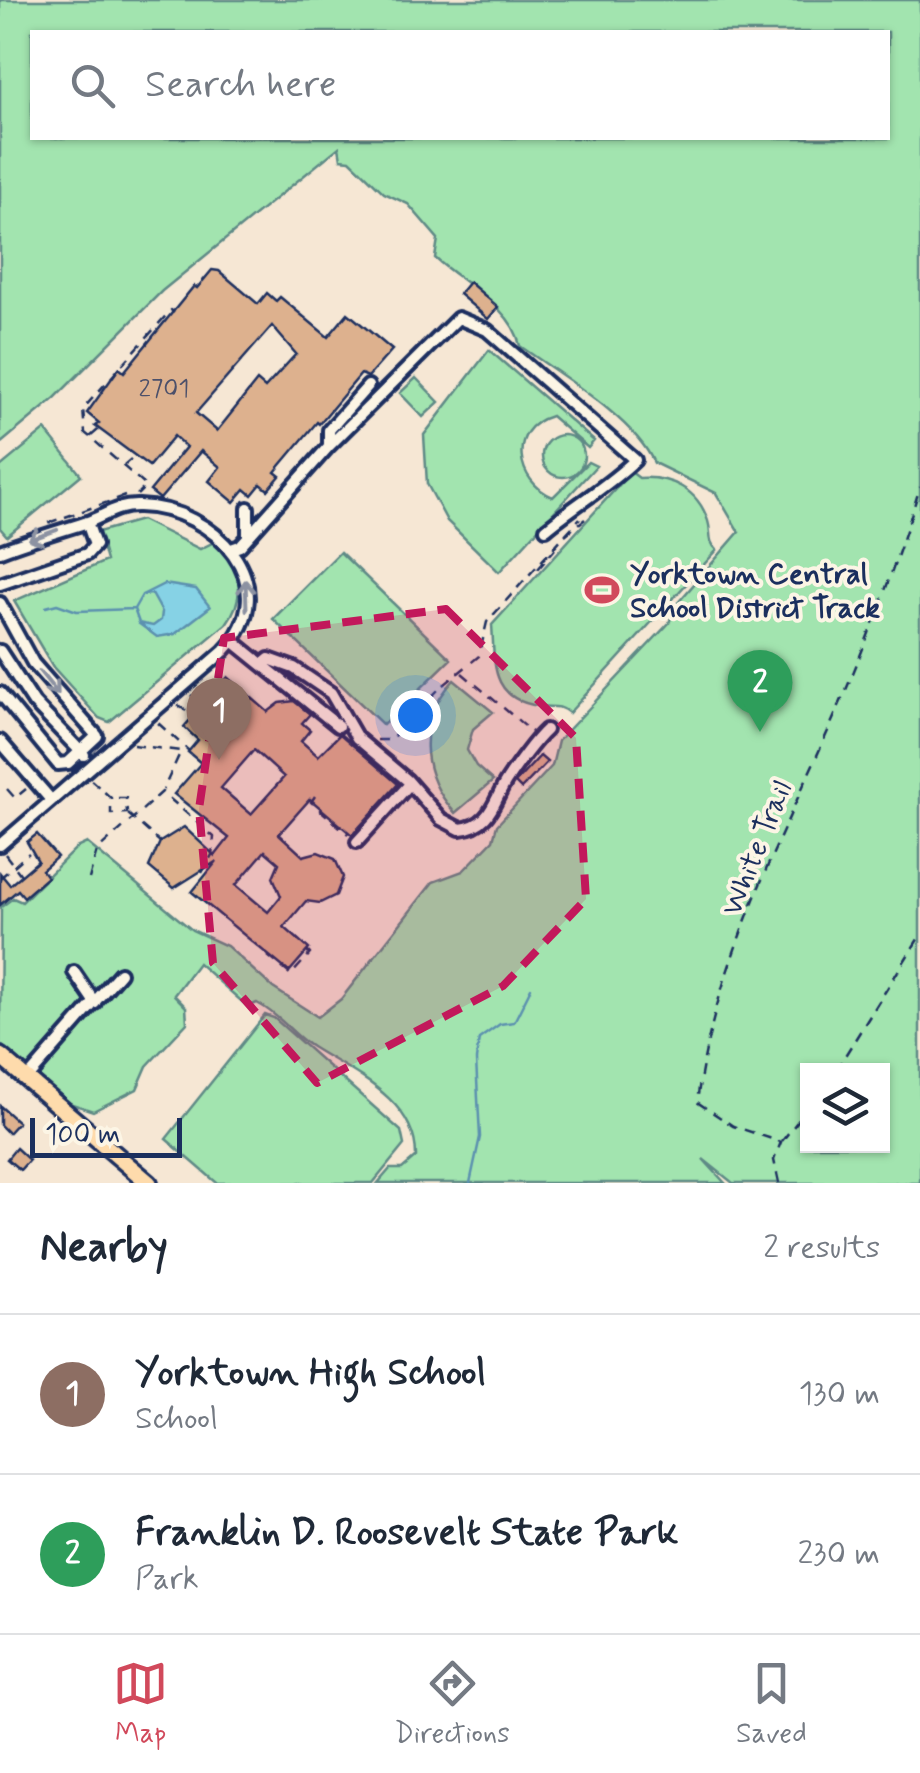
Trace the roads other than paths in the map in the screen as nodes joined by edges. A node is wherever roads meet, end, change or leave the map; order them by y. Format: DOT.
graph roads {
  1 [pos="368,386"];
  2 [pos="330,446"];
  3 [pos="248,508"];
  4 [pos="87,522"];
  5 [pos="546,529"];
  6 [pos="248,538"];
  7 [pos="230,549"];
  8 [pos="0,551"];
  9 [pos="0,584"];
  10 [pos="0,604"];
  11 [pos="233,641"];
  12 [pos="0,651"];
  13 [pos="263,664"];
  14 [pos="0,693"];
  15 [pos="338,726"];
  16 [pos="542,734"];
  17 [pos="97,736"];
  18 [pos="0,741"];
  19 [pos="108,749"];
  20 [pos="82,752"];
  21 [pos="64,764"];
  22 [pos="92,764"];
  23 [pos="74,780"];
  24 [pos="408,786"];
  25 [pos="51,800"];
  26 [pos="357,842"];
  27 [pos="0,845"];
  28 [pos="74,972"];
  29 [pos="120,974"];
  30 [pos="95,1003"];
  31 [pos="0,1056"];
  32 [pos="26,1079"];
  33 [pos="149,1183"];
  1 -- 2 [label="lane"];
  2 -- 5 [label="lane"];
  2 -- 6 [label="lane"];
  3 -- 6 [label="lane"];
  4 -- 7 [label="lane"];
  4 -- 8 [label="lane, one-way"];
  4 -- 9 [label="lane"];
  6 -- 7 [label="lane"];
  11 -- 7 [label="lane, one-way"];
  10 -- 17 [label="lane, one-way"];
  11 -- 13 [label="lane"];
  11 -- 19 [label="lane"];
  12 -- 20 [label="lane"];
  13 -- 15 [label="lane"];
  13 -- 24 [label="lane"];
  14 -- 21 [label="lane"];
  16 -- 24 [label="lane"];
  17 -- 19 [label="lane"];
  17 -- 20 [label="lane"];
  18 -- 25 [label="lane"];
  19 -- 22 [label="lane"];
  20 -- 21 [label="lane"];
  20 -- 22 [label="lane"];
  21 -- 23 [label="lane"];
  22 -- 23 [label="lane"];
  23 -- 25 [label="lane"];
  24 -- 26 [label="lane"];
  25 -- 27 [label="lane"];
  28 -- 30 [label="lane"];
  29 -- 30 [label="lane"];
  30 -- 32 [label="lane"];
  31 -- 32 [label="highway"];
  32 -- 33 [label="highway"];
}
